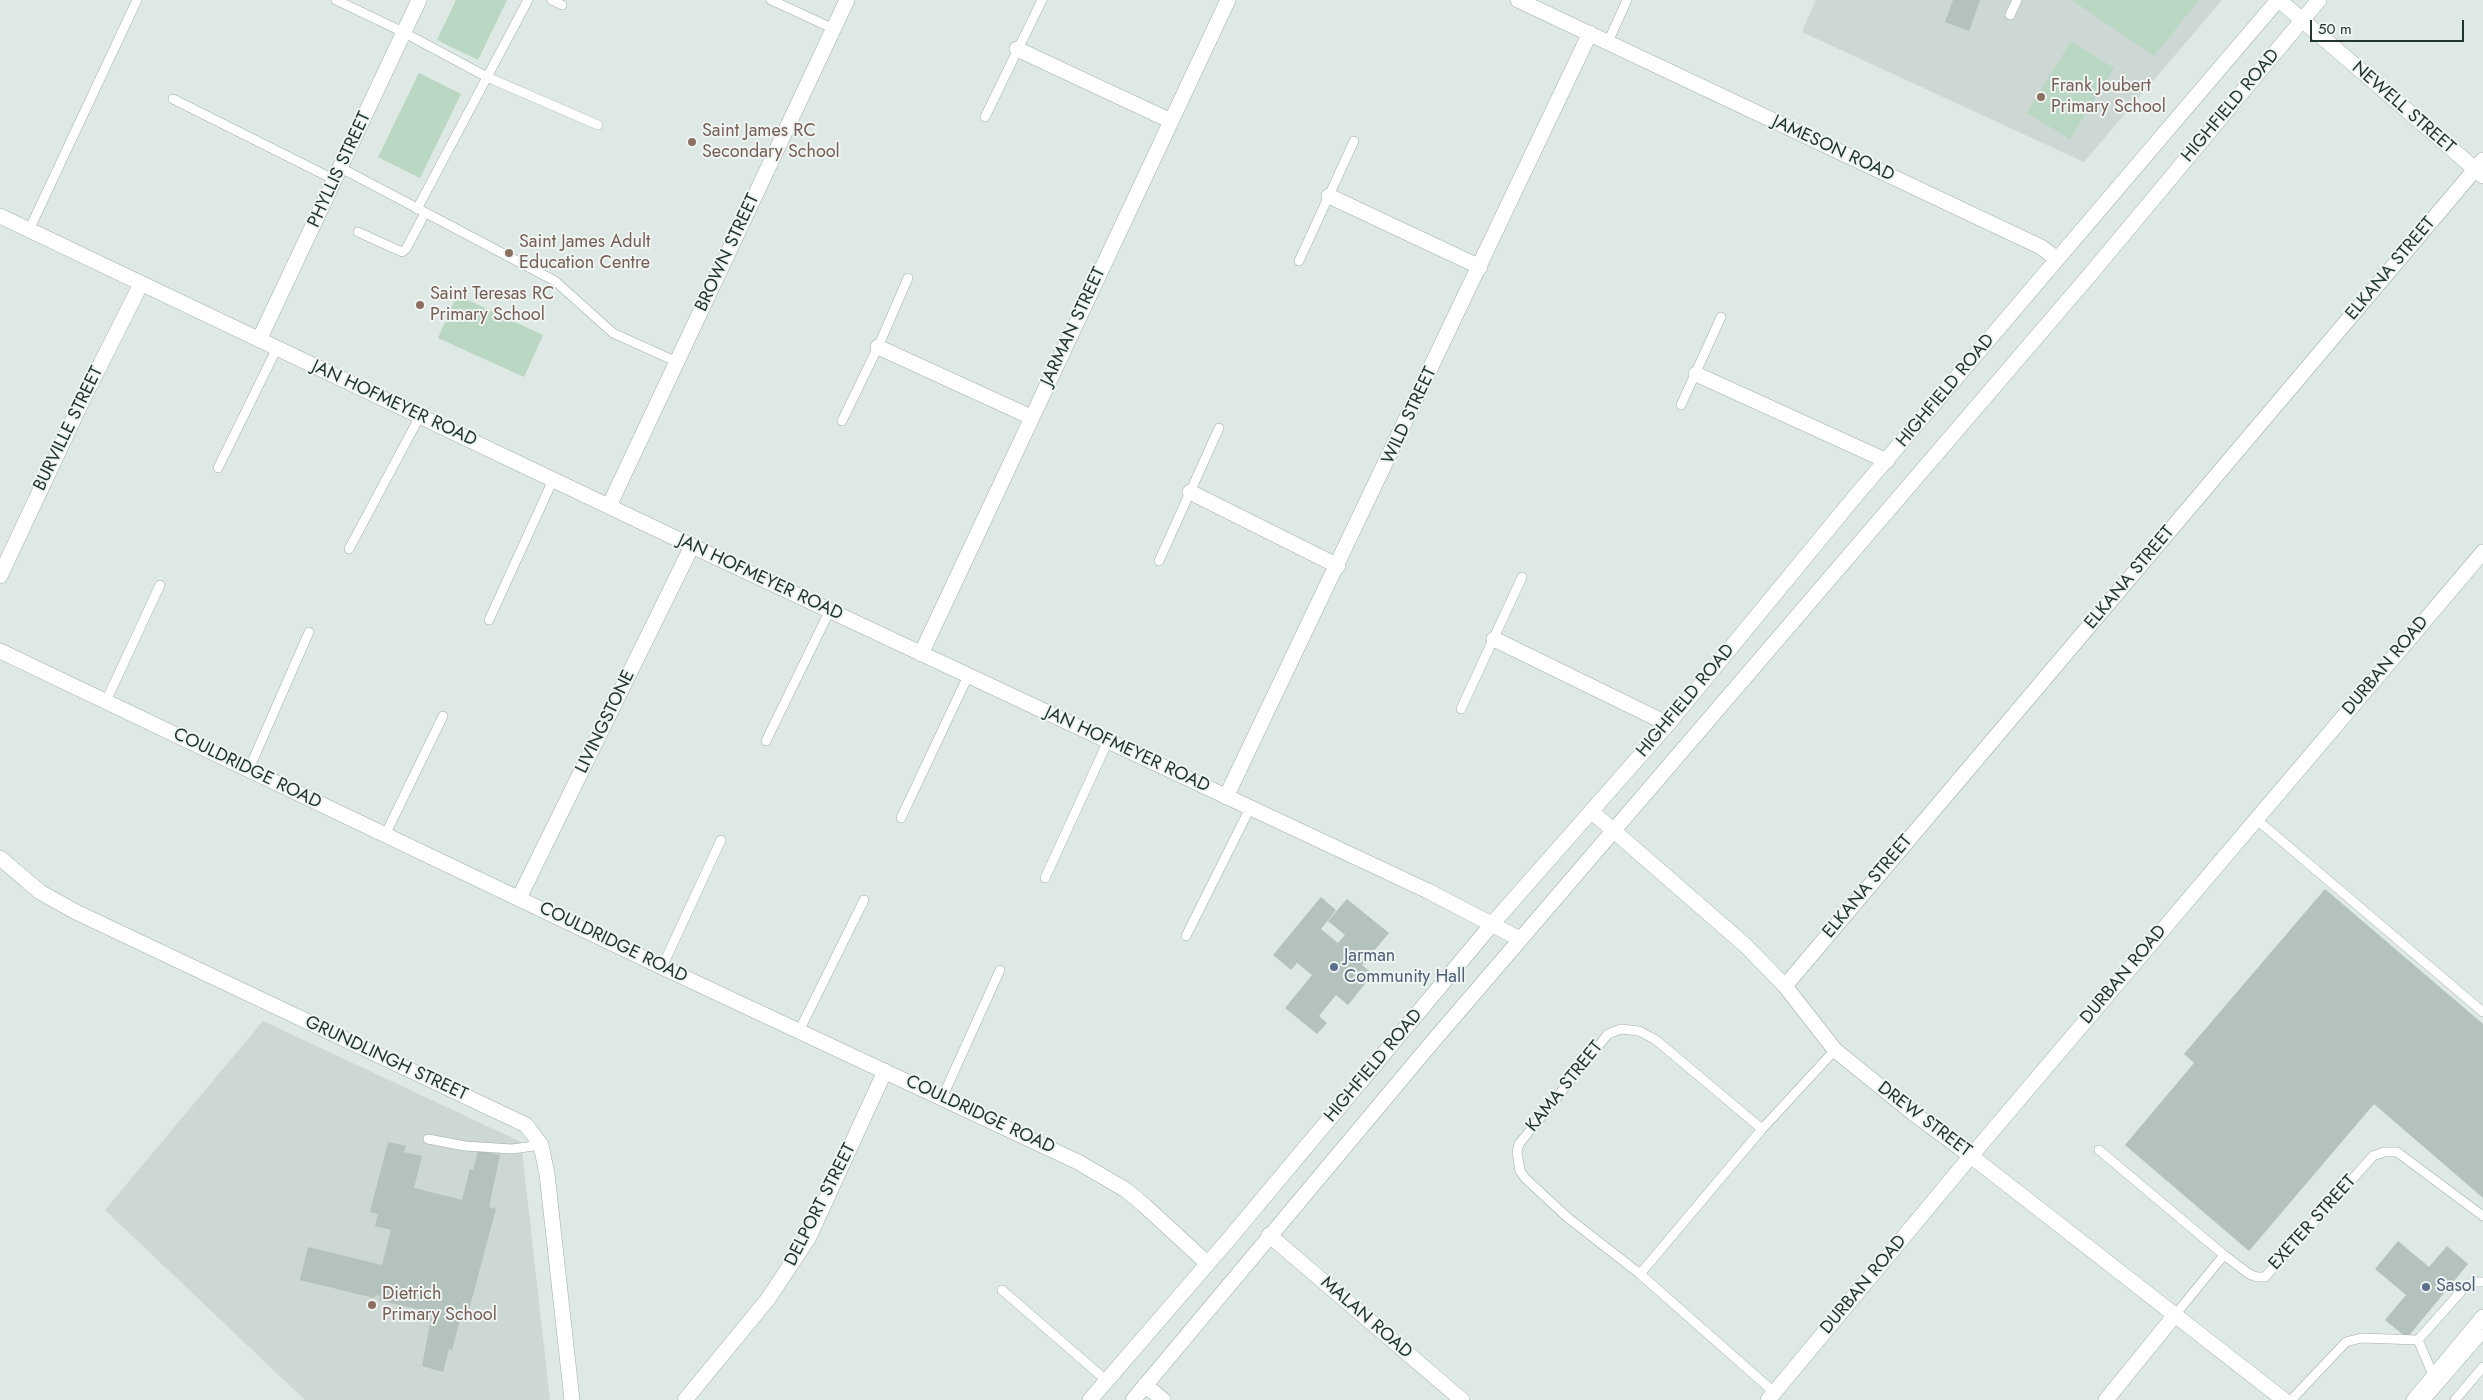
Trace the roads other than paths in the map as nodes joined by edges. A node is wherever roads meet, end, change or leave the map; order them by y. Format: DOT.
graph roads {
  1 [pos="137,0"];
  2 [pos="336,0"];
  3 [pos="419,0"];
  4 [pos="528,0"];
  5 [pos="552,0"];
  6 [pos="771,0"];
  7 [pos="847,0"];
  8 [pos="1042,0"];
  9 [pos="1228,0"];
  10 [pos="1518,0"];
  11 [pos="1627,0"];
  12 [pos="2017,0"];
  13 [pos="2278,0"];
  14 [pos="2319,0"];
  15 [pos="562,5"];
  16 [pos="2010,15"];
  17 [pos="2302,21"];
  18 [pos="834,29"];
  19 [pos="403,32"];
  20 [pos="1590,33"];
  21 [pos="1608,42"];
  22 [pos="1017,49"];
  23 [pos="487,77"];
  24 [pos="173,100"];
  25 [pos="985,118"];
  26 [pos="1171,121"];
  27 [pos="598,125"];
  28 [pos="1354,141"];
  29 [pos="2480,169"];
  30 [pos="338,174"];
  31 [pos="1329,196"];
  32 [pos="421,211"];
  33 [pos="0,216"];
  34 [pos="29,230"];
  35 [pos="358,232"];
  36 [pos="2057,259"];
  37 [pos="1299,261"];
  38 [pos="1480,267"];
  39 [pos="908,278"];
  40 [pos="141,284"];
  41 [pos="1721,316"];
  42 [pos="259,340"];
  43 [pos="878,347"];
  44 [pos="277,348"];
  45 [pos="677,362"];
  46 [pos="1696,374"];
  47 [pos="1681,405"];
  48 [pos="420,416"];
  49 [pos="1031,417"];
  50 [pos="842,421"];
  51 [pos="1219,428"];
  52 [pos="1887,461"];
  53 [pos="218,468"];
  54 [pos="553,480"];
  55 [pos="1190,492"];
  56 [pos="609,506"];
  57 [pos="692,546"];
  58 [pos="350,549"];
  59 [pos="2483,552"];
  60 [pos="1159,562"];
  61 [pos="1338,566"];
  62 [pos="0,576"];
  63 [pos="1522,577"];
  64 [pos="160,585"];
  65 [pos="830,610"];
  66 [pos="489,620"];
  67 [pos="309,632"];
  68 [pos="1494,639"];
  69 [pos="0,651"];
  70 [pos="921,654"];
  71 [pos="968,676"];
  72 [pos="106,701"];
  73 [pos="1461,708"];
  74 [pos="444,716"];
  75 [pos="1668,724"];
  76 [pos="766,741"];
  77 [pos="1108,742"];
  78 [pos="248,770"];
  79 [pos="1226,797"];
  80 [pos="1250,808"];
  81 [pos="1591,811"];
  82 [pos="901,818"];
  83 [pos="2256,820"];
  84 [pos="1613,829"];
  85 [pos="384,834"];
  86 [pos="721,840"];
  87 [pos="0,858"];
  88 [pos="1045,878"];
  89 [pos="519,898"];
  90 [pos="864,900"];
  91 [pos="1493,924"];
  92 [pos="1186,936"];
  93 [pos="1520,939"];
  94 [pos="662,967"];
  95 [pos="1000,970"];
  96 [pos="1785,986"];
  97 [pos="2483,1012"];
  98 [pos="799,1031"];
  99 [pos="1835,1050"];
  100 [pos="885,1071"];
  101 [pos="942,1098"];
  102 [pos="1762,1129"];
  103 [pos="428,1140"];
  104 [pos="541,1144"];
  105 [pos="2099,1150"];
  106 [pos="1971,1156"];
  107 [pos="2483,1216"];
  108 [pos="1269,1235"];
  109 [pos="2224,1255"];
  110 [pos="1207,1264"];
  111 [pos="1640,1274"];
  112 [pos="2483,1282"];
  113 [pos="1002,1290"];
  114 [pos="2175,1316"];
  115 [pos="2483,1317"];
  116 [pos="2483,1334"];
  117 [pos="2418,1340"];
  118 [pos="2483,1367"];
  119 [pos="2434,1376"];
  120 [pos="1107,1381"];
  121 [pos="1145,1385"];
  122 [pos="1772,1396"];
  123 [pos="572,1400"];
  124 [pos="686,1400"];
  125 [pos="1090,1400"];
  126 [pos="1133,1400"];
  127 [pos="1163,1400"];
  128 [pos="1462,1400"];
  129 [pos="2106,1400"];
  130 [pos="2284,1400"];
  131 [pos="2291,1400"];
  132 [pos="2414,1400"];
  133 [pos="2426,1400"];
  134 [pos="2455,1400"];
  1 -- 34 [label="lane"];
  2 -- 19 [label="lane"];
  3 -- 19 [label="street, PHYLLIS STREET"];
  4 -- 23 [label="lane"];
  5 -- 15 [label="lane"];
  6 -- 18 [label="lane"];
  7 -- 18 [label="street, BROWN STREET"];
  8 -- 22 [label="lane"];
  9 -- 26 [label="street, JARMAN STREET"];
  10 -- 20 [label="street, JAMESON ROAD"];
  11 -- 21 [label="lane"];
  12 -- 16 [label="lane"];
  13 -- 17 [label="street, NEWELL STREET"];
  13 -- 36 [label="street, HIGHFIELD ROAD"];
  14 -- 17 [label="street, HIGHFIELD ROAD"];
  17 -- 29 [label="street, NEWELL STREET"];
  17 -- 84 [label="street, HIGHFIELD ROAD"];
  18 -- 45 [label="street, BROWN STREET"];
  19 -- 23 [label="lane"];
  19 -- 30 [label="street, PHYLLIS STREET"];
  20 -- 21 [label="street, JAMESON ROAD"];
  20 -- 38 [label="street, WILD STREET"];
  21 -- 36 [label="street, JAMESON ROAD"];
  22 -- 25 [label="lane"];
  22 -- 26 [label="street"];
  23 -- 27 [label="lane"];
  23 -- 32 [label="lane"];
  24 -- 30 [label="lane"];
  26 -- 49 [label="street, JARMAN STREET"];
  28 -- 31 [label="lane"];
  29 -- 96 [label="street, ELKANA STREET"];
  30 -- 32 [label="lane"];
  30 -- 42 [label="street, PHYLLIS STREET"];
  31 -- 37 [label="lane"];
  31 -- 38 [label="street"];
  32 -- 35 [label="lane"];
  32 -- 45 [label="lane"];
  33 -- 34 [label="street, JAN HOFMEYER ROAD"];
  34 -- 40 [label="street, JAN HOFMEYER ROAD"];
  36 -- 52 [label="street, HIGHFIELD ROAD"];
  38 -- 61 [label="street, WILD STREET"];
  39 -- 43 [label="lane"];
  40 -- 42 [label="street, JAN HOFMEYER ROAD"];
  40 -- 62 [label="street, BURVILLE STREET"];
  41 -- 46 [label="lane"];
  42 -- 44 [label="street, JAN HOFMEYER ROAD"];
  43 -- 49 [label="street"];
  43 -- 50 [label="lane"];
  44 -- 48 [label="street, JAN HOFMEYER ROAD"];
  44 -- 53 [label="lane"];
  45 -- 56 [label="street, BROWN STREET"];
  46 -- 47 [label="lane"];
  46 -- 52 [label="street"];
  48 -- 54 [label="street, JAN HOFMEYER ROAD"];
  48 -- 58 [label="lane"];
  49 -- 70 [label="street, JARMAN STREET"];
  51 -- 55 [label="lane"];
  52 -- 75 [label="street, HIGHFIELD ROAD"];
  54 -- 56 [label="street, JAN HOFMEYER ROAD"];
  54 -- 66 [label="lane"];
  55 -- 60 [label="lane"];
  55 -- 61 [label="street"];
  56 -- 57 [label="street, JAN HOFMEYER ROAD"];
  57 -- 65 [label="street, JAN HOFMEYER ROAD"];
  57 -- 89 [label="street, LIVINGSTONE"];
  59 -- 83 [label="street, DURBAN ROAD"];
  61 -- 79 [label="street, WILD STREET"];
  63 -- 68 [label="lane"];
  64 -- 72 [label="lane"];
  65 -- 70 [label="street, JAN HOFMEYER ROAD"];
  65 -- 76 [label="lane"];
  67 -- 78 [label="lane"];
  68 -- 73 [label="lane"];
  68 -- 75 [label="street"];
  69 -- 72 [label="street, COULDRIDGE ROAD"];
  70 -- 71 [label="street, JAN HOFMEYER ROAD"];
  71 -- 77 [label="street, JAN HOFMEYER ROAD"];
  71 -- 82 [label="lane"];
  72 -- 78 [label="street, COULDRIDGE ROAD"];
  74 -- 85 [label="lane"];
  75 -- 81 [label="street, HIGHFIELD ROAD"];
  77 -- 79 [label="street, JAN HOFMEYER ROAD"];
  77 -- 88 [label="lane"];
  78 -- 85 [label="street, COULDRIDGE ROAD"];
  79 -- 80 [label="street, JAN HOFMEYER ROAD"];
  80 -- 91 [label="street, JAN HOFMEYER ROAD"];
  80 -- 92 [label="lane"];
  81 -- 84 [label="street, DREW STREET"];
  81 -- 91 [label="street, HIGHFIELD ROAD"];
  83 -- 97 [label="lane"];
  83 -- 106 [label="street, DURBAN ROAD"];
  84 -- 93 [label="street, HIGHFIELD ROAD"];
  84 -- 96 [label="street, DREW STREET"];
  85 -- 89 [label="street, COULDRIDGE ROAD"];
  86 -- 94 [label="lane"];
  87 -- 104 [label="street, GRUNDLINGH STREET"];
  89 -- 94 [label="street, COULDRIDGE ROAD"];
  90 -- 98 [label="lane"];
  91 -- 93 [label="street, JAN HOFMEYER ROAD"];
  91 -- 110 [label="street, HIGHFIELD ROAD"];
  93 -- 108 [label="street, HIGHFIELD ROAD"];
  94 -- 98 [label="street, COULDRIDGE ROAD"];
  95 -- 101 [label="lane"];
  96 -- 99 [label="street, DREW STREET"];
  98 -- 100 [label="street, COULDRIDGE ROAD"];
  99 -- 102 [label="lane"];
  99 -- 106 [label="street, DREW STREET"];
  100 -- 101 [label="street, COULDRIDGE ROAD"];
  100 -- 124 [label="street, DELPORT STREET"];
  101 -- 110 [label="street, COULDRIDGE ROAD"];
  102 -- 111 [label="lane"];
  102 -- 111 [label="lane, KAMA STREET"];
  103 -- 104 [label="lane"];
  104 -- 123 [label="street"];
  105 -- 109 [label="lane, EXETER STREET"];
  106 -- 114 [label="street, DREW STREET"];
  106 -- 122 [label="street, DURBAN ROAD"];
  107 -- 109 [label="lane, EXETER STREET"];
  108 -- 121 [label="street, HIGHFIELD ROAD"];
  108 -- 128 [label="street, MALAN ROAD"];
  109 -- 114 [label="lane"];
  110 -- 120 [label="street, HIGHFIELD ROAD"];
  111 -- 122 [label="lane, KAMA STREET"];
  112 -- 117 [label="lane"];
  113 -- 120 [label="lane"];
  114 -- 129 [label="street"];
  114 -- 130 [label="street, DREW STREET"];
  115 -- 119 [label="street"];
  116 -- 133 [label="lane"];
  117 -- 119 [label="lane"];
  117 -- 131 [label="lane"];
  118 -- 134 [label="lane"];
  119 -- 132 [label="street"];
  120 -- 125 [label="street, HIGHFIELD ROAD"];
  121 -- 126 [label="street, HIGHFIELD ROAD"];
  121 -- 127 [label="street"];
}
